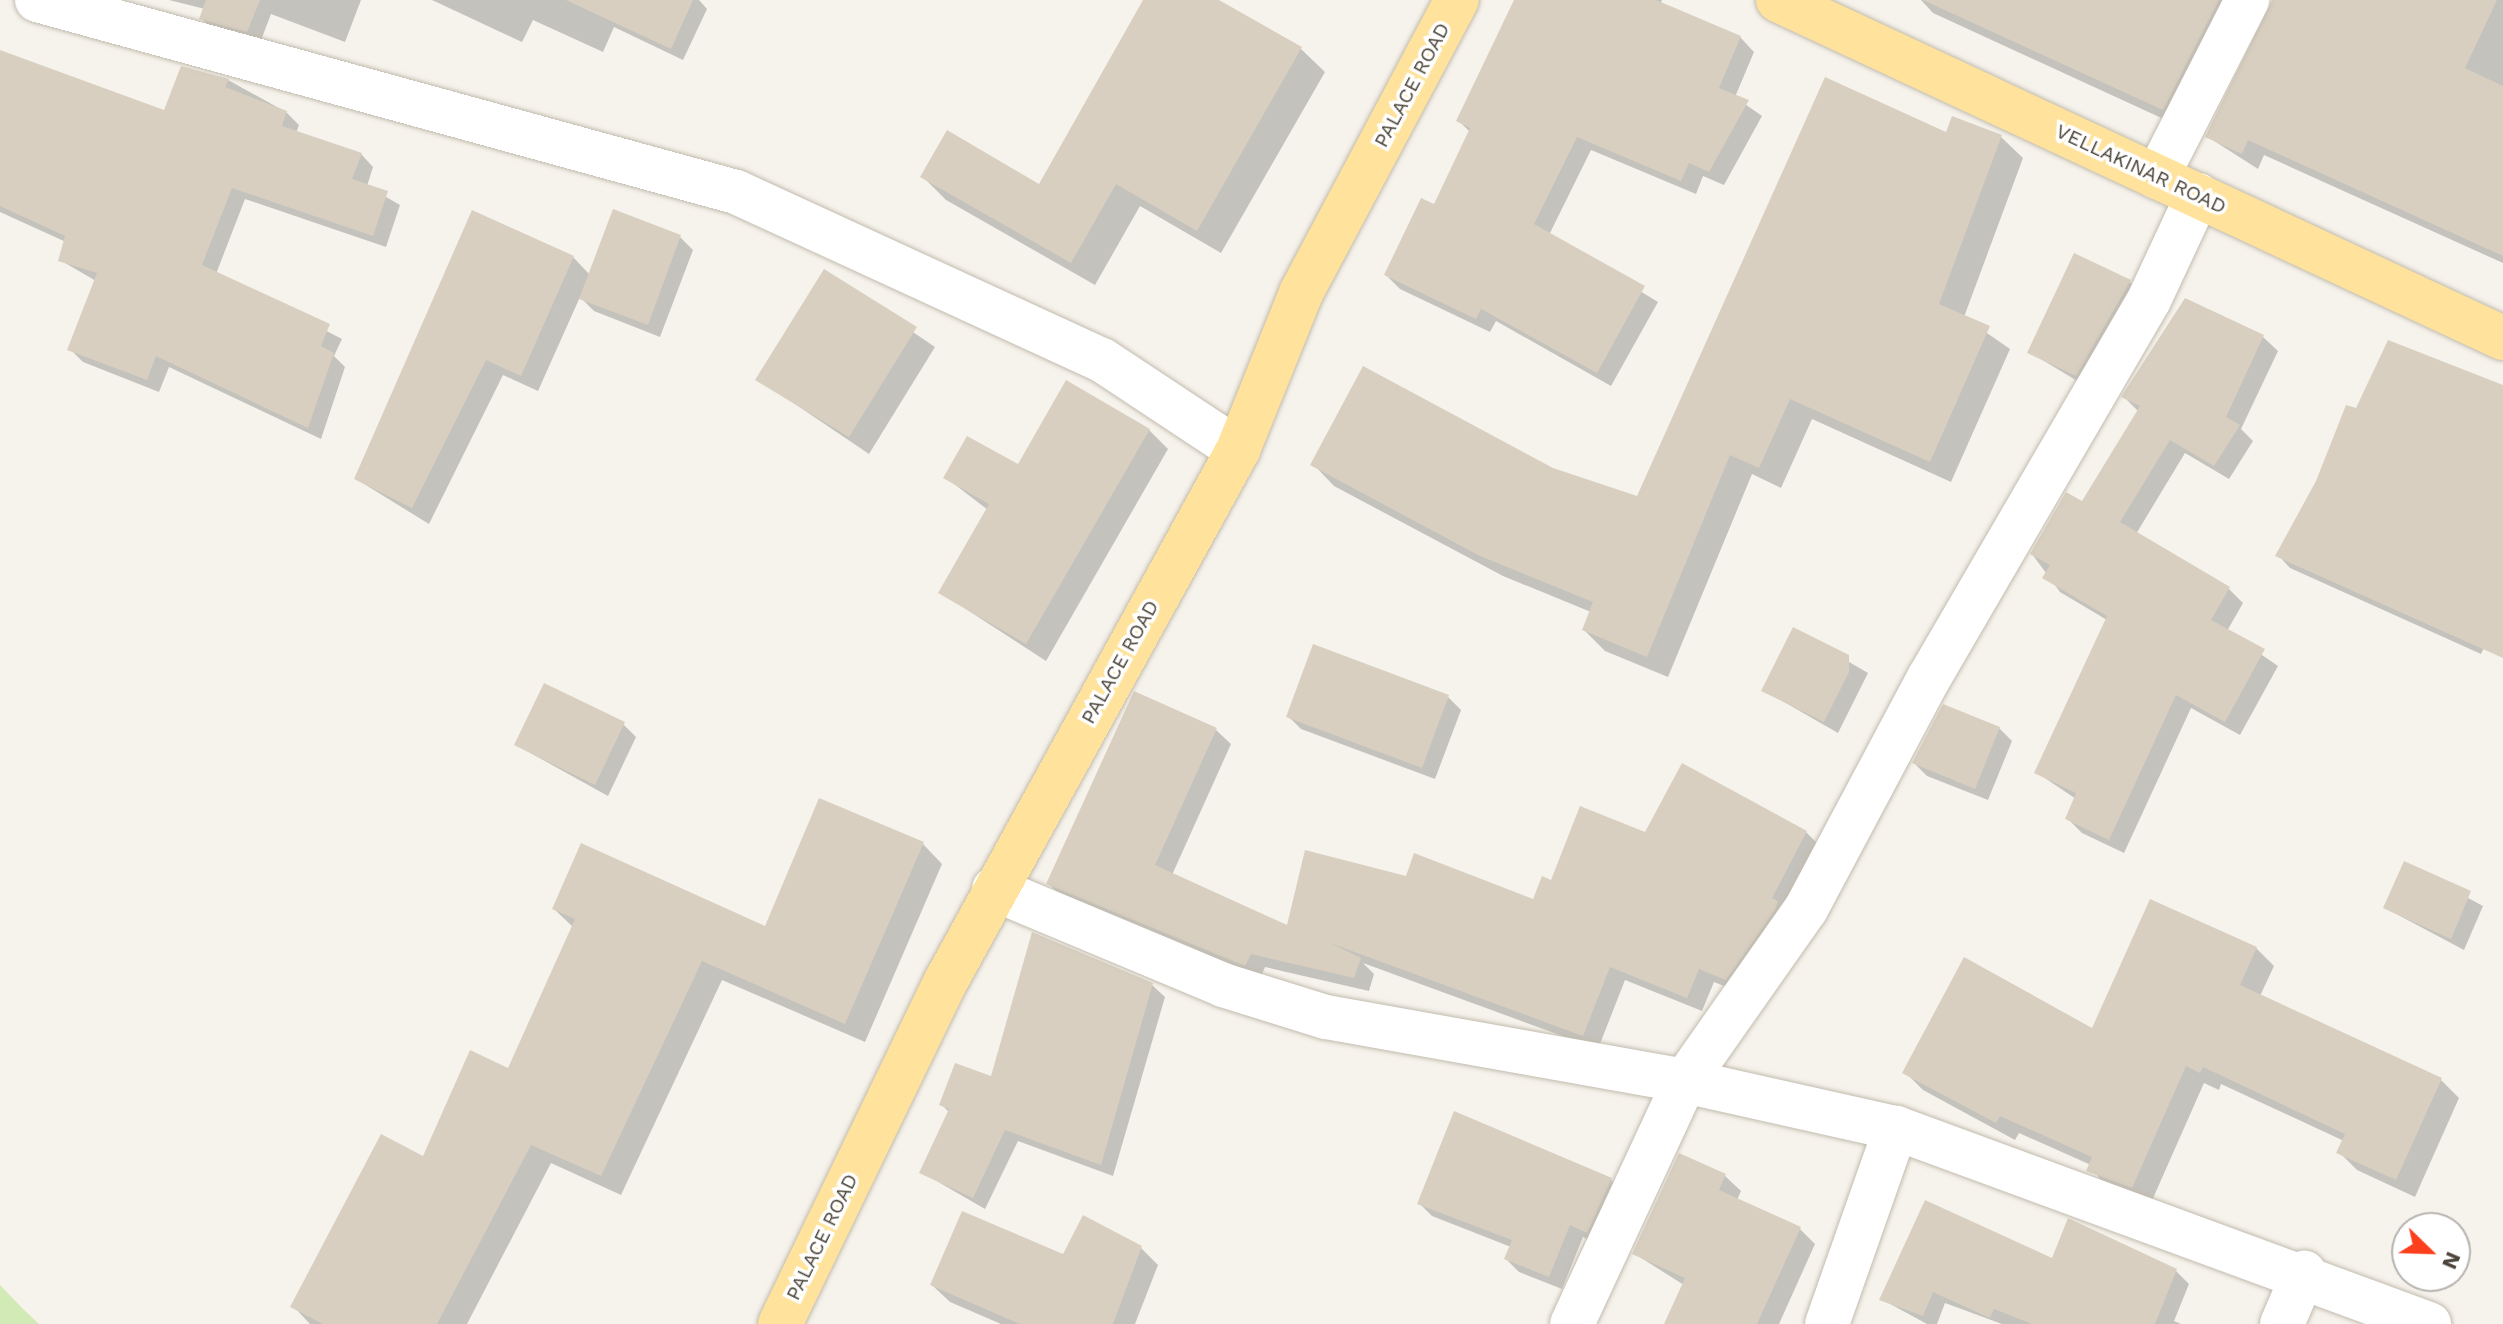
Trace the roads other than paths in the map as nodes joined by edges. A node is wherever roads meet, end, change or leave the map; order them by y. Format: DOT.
graph roads {
  1 [pos="37,0"];
  2 [pos="1457,0"];
  3 [pos="1778,0"];
  4 [pos="2247,0"];
  5 [pos="2157,177"];
  6 [pos="2198,195"];
  7 [pos="2503,338"];
  8 [pos="1238,450"];
  9 [pos="994,889"];
  10 [pos="1685,1081"];
  11 [pos="1896,1128"];
  12 [pos="2304,1273"];
  13 [pos="780,1324"];
  14 [pos="1572,1324"];
  15 [pos="1827,1324"];
  16 [pos="2282,1324"];
  17 [pos="2429,1324"];
  1 -- 8 [label="street"];
  2 -- 8 [label="main road, PALACE ROAD"];
  3 -- 5 [label="main road, VELLAKINAR ROAD"];
  4 -- 5 [label="street"];
  5 -- 6 [label="main road, VELLAKINAR ROAD"];
  6 -- 7 [label="main road, VELLAKINAR ROAD"];
  6 -- 10 [label="street"];
  8 -- 9 [label="main road, PALACE ROAD"];
  9 -- 10 [label="street"];
  9 -- 13 [label="main road, PALACE ROAD"];
  10 -- 11 [label="street"];
  10 -- 14 [label="street"];
  11 -- 12 [label="street"];
  11 -- 15 [label="street"];
  12 -- 16 [label="street"];
  12 -- 17 [label="street"];
}
